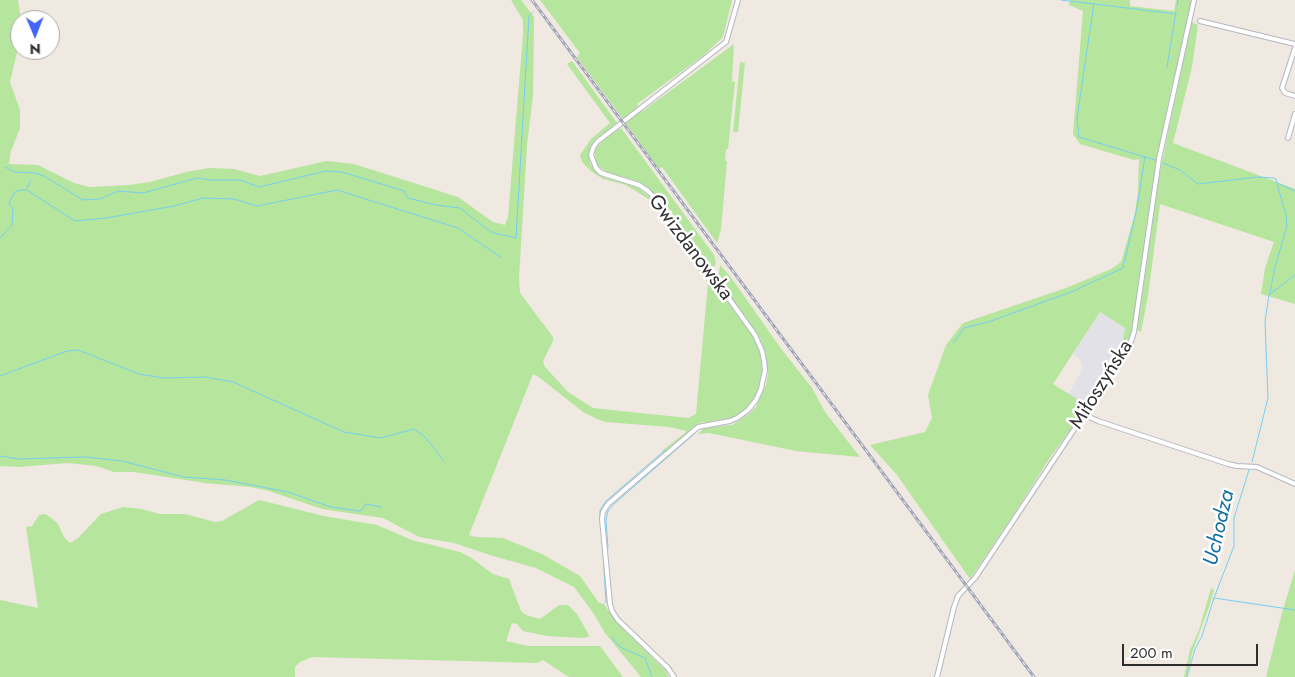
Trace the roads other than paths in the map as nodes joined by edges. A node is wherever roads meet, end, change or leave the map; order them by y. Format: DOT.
graph roads {
  1 [pos="738,0"];
  2 [pos="1194,0"];
  3 [pos="1200,21"];
  4 [pos="1295,46"];
  5 [pos="1295,96"];
  6 [pos="1295,114"];
  7 [pos="1288,138"];
  8 [pos="1085,415"];
  9 [pos="1295,484"];
  10 [pos="674,677"];
  11 [pos="937,677"];
  1 -- 10 [label="street, Gwizdanowska"];
  2 -- 8 [label="street, Miłoszyńska"];
  3 -- 4 [label="street"];
  4 -- 5 [label="street"];
  6 -- 7 [label="street"];
  8 -- 9 [label="street"];
  8 -- 11 [label="street, Miłoszyńska"];
}
